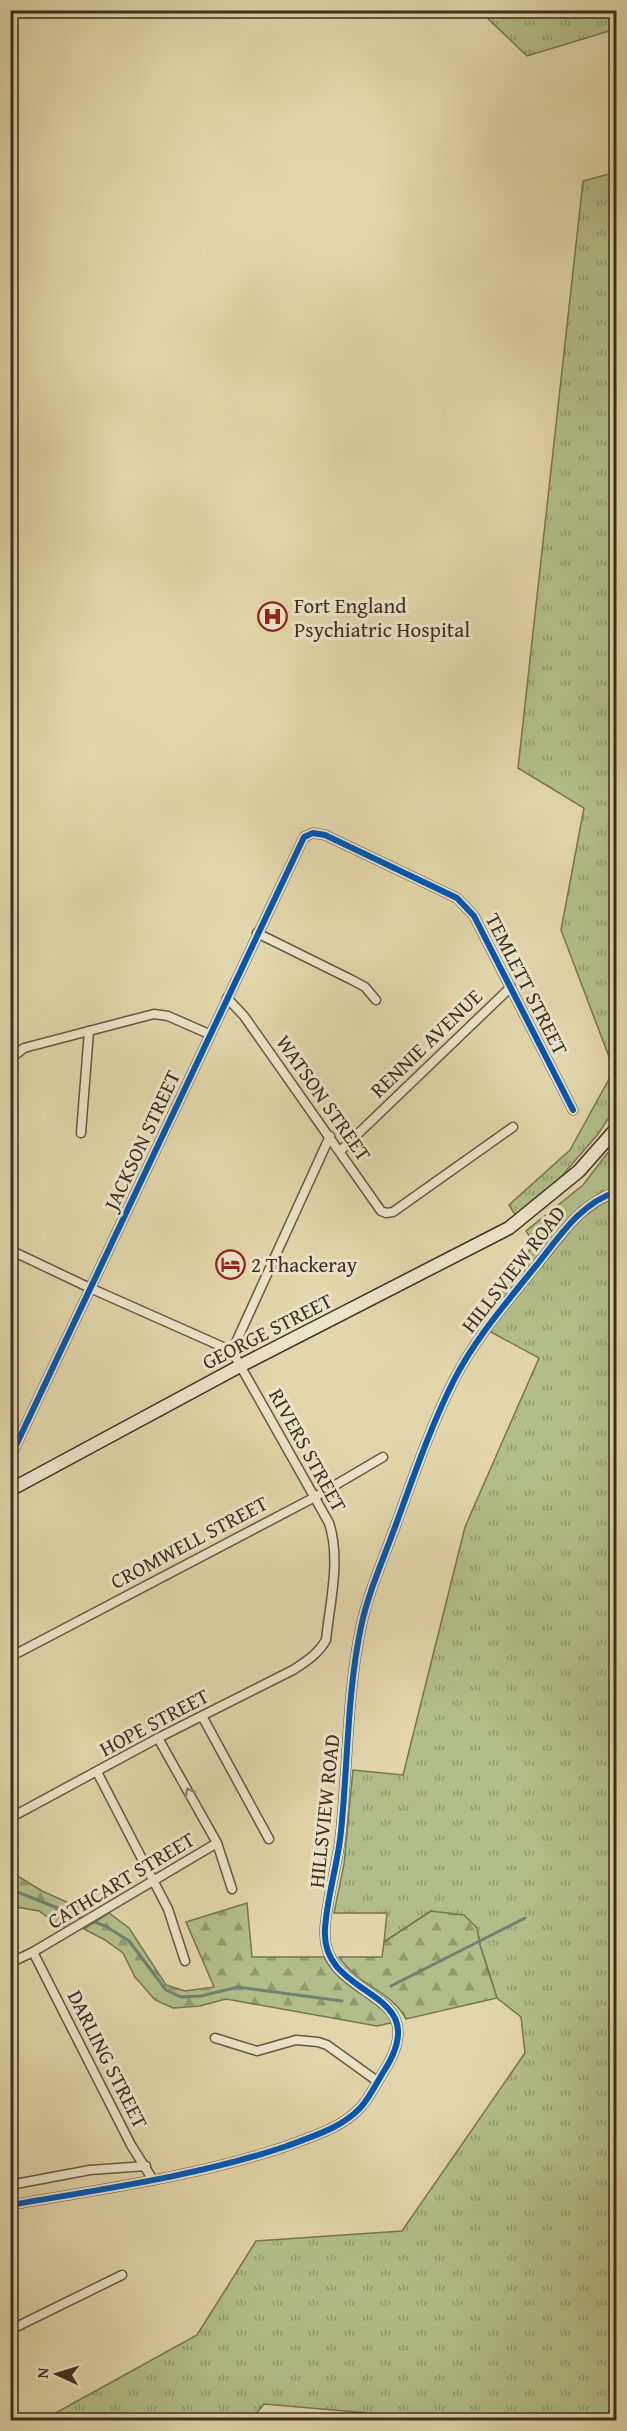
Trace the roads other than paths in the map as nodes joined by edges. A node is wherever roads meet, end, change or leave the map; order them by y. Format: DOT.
graph roads {
  1 [pos="304,837"];
  2 [pos="257,933"];
  3 [pos="511,987"];
  4 [pos="227,998"];
  5 [pos="376,1000"];
  6 [pos="89,1031"];
  7 [pos="209,1034"];
  8 [pos="10,1059"];
  9 [pos="573,1110"];
  10 [pos="513,1127"];
  11 [pos="616,1129"];
  12 [pos="81,1133"];
  13 [pos="330,1136"];
  14 [pos="340,1151"];
  15 [pos="616,1192"];
  16 [pos="10,1250"];
  17 [pos="90,1288"];
  18 [pos="232,1351"];
  19 [pos="240,1366"];
  20 [pos="383,1457"];
  21 [pos="10,1458"];
  22 [pos="10,1490"];
  23 [pos="315,1497"];
  24 [pos="10,1657"];
  25 [pos="313,1657"];
  26 [pos="202,1716"];
  27 [pos="158,1738"];
  28 [pos="97,1772"];
  29 [pos="10,1818"];
  30 [pos="269,1839"];
  31 [pos="217,1844"];
  32 [pos="154,1881"];
  33 [pos="232,1889"];
  34 [pos="33,1952"];
  35 [pos="185,1961"];
  36 [pos="10,1963"];
  37 [pos="215,2038"];
  38 [pos="377,2081"];
  39 [pos="146,2166"];
  40 [pos="153,2180"];
  41 [pos="10,2185"];
  42 [pos="10,2205"];
  43 [pos="122,2275"];
  44 [pos="10,2330"];
  1 -- 2 [label="street, JACKSON STREET"];
  1 -- 3 [label="street, TEMLETT STREET"];
  2 -- 4 [label="street, JACKSON STREET"];
  2 -- 5 [label="street"];
  3 -- 9 [label="street, TEMLETT STREET"];
  3 -- 14 [label="street, RENNIE AVENUE"];
  4 -- 7 [label="street, JACKSON STREET"];
  4 -- 13 [label="street, WATSON STREET"];
  6 -- 7 [label="street"];
  6 -- 8 [label="street"];
  6 -- 12 [label="street"];
  7 -- 17 [label="street, JACKSON STREET"];
  10 -- 14 [label="street, WATSON STREET"];
  11 -- 19 [label="main road, GEORGE STREET"];
  13 -- 14 [label="street, WATSON STREET"];
  13 -- 18 [label="street"];
  15 -- 38 [label="street, HILLSVIEW ROAD"];
  16 -- 17 [label="street"];
  17 -- 18 [label="street"];
  17 -- 21 [label="street, JACKSON STREET"];
  18 -- 19 [label="street, RIVERS STREET"];
  19 -- 22 [label="main road, GEORGE STREET"];
  19 -- 23 [label="street, RIVERS STREET"];
  20 -- 23 [label="street, CROMWELL STREET"];
  23 -- 24 [label="street, CROMWELL STREET"];
  23 -- 25 [label="street, RIVERS STREET"];
  25 -- 26 [label="street, HOPE STREET"];
  26 -- 27 [label="street, HOPE STREET"];
  26 -- 30 [label="street"];
  27 -- 28 [label="street, HOPE STREET"];
  31 -- 27 [label="street, one-way"];
  28 -- 29 [label="street, HOPE STREET"];
  28 -- 32 [label="street"];
  31 -- 32 [label="street, CATHCART STREET"];
  31 -- 33 [label="street"];
  32 -- 34 [label="street, CATHCART STREET"];
  32 -- 35 [label="street"];
  34 -- 36 [label="street, CATHCART STREET"];
  34 -- 39 [label="street, DARLING STREET"];
  37 -- 38 [label="street"];
  38 -- 40 [label="street, HILLSVIEW ROAD"];
  39 -- 40 [label="street, DARLING STREET"];
  39 -- 41 [label="street"];
  40 -- 42 [label="street, HILLSVIEW ROAD"];
  43 -- 44 [label="street"];
}
